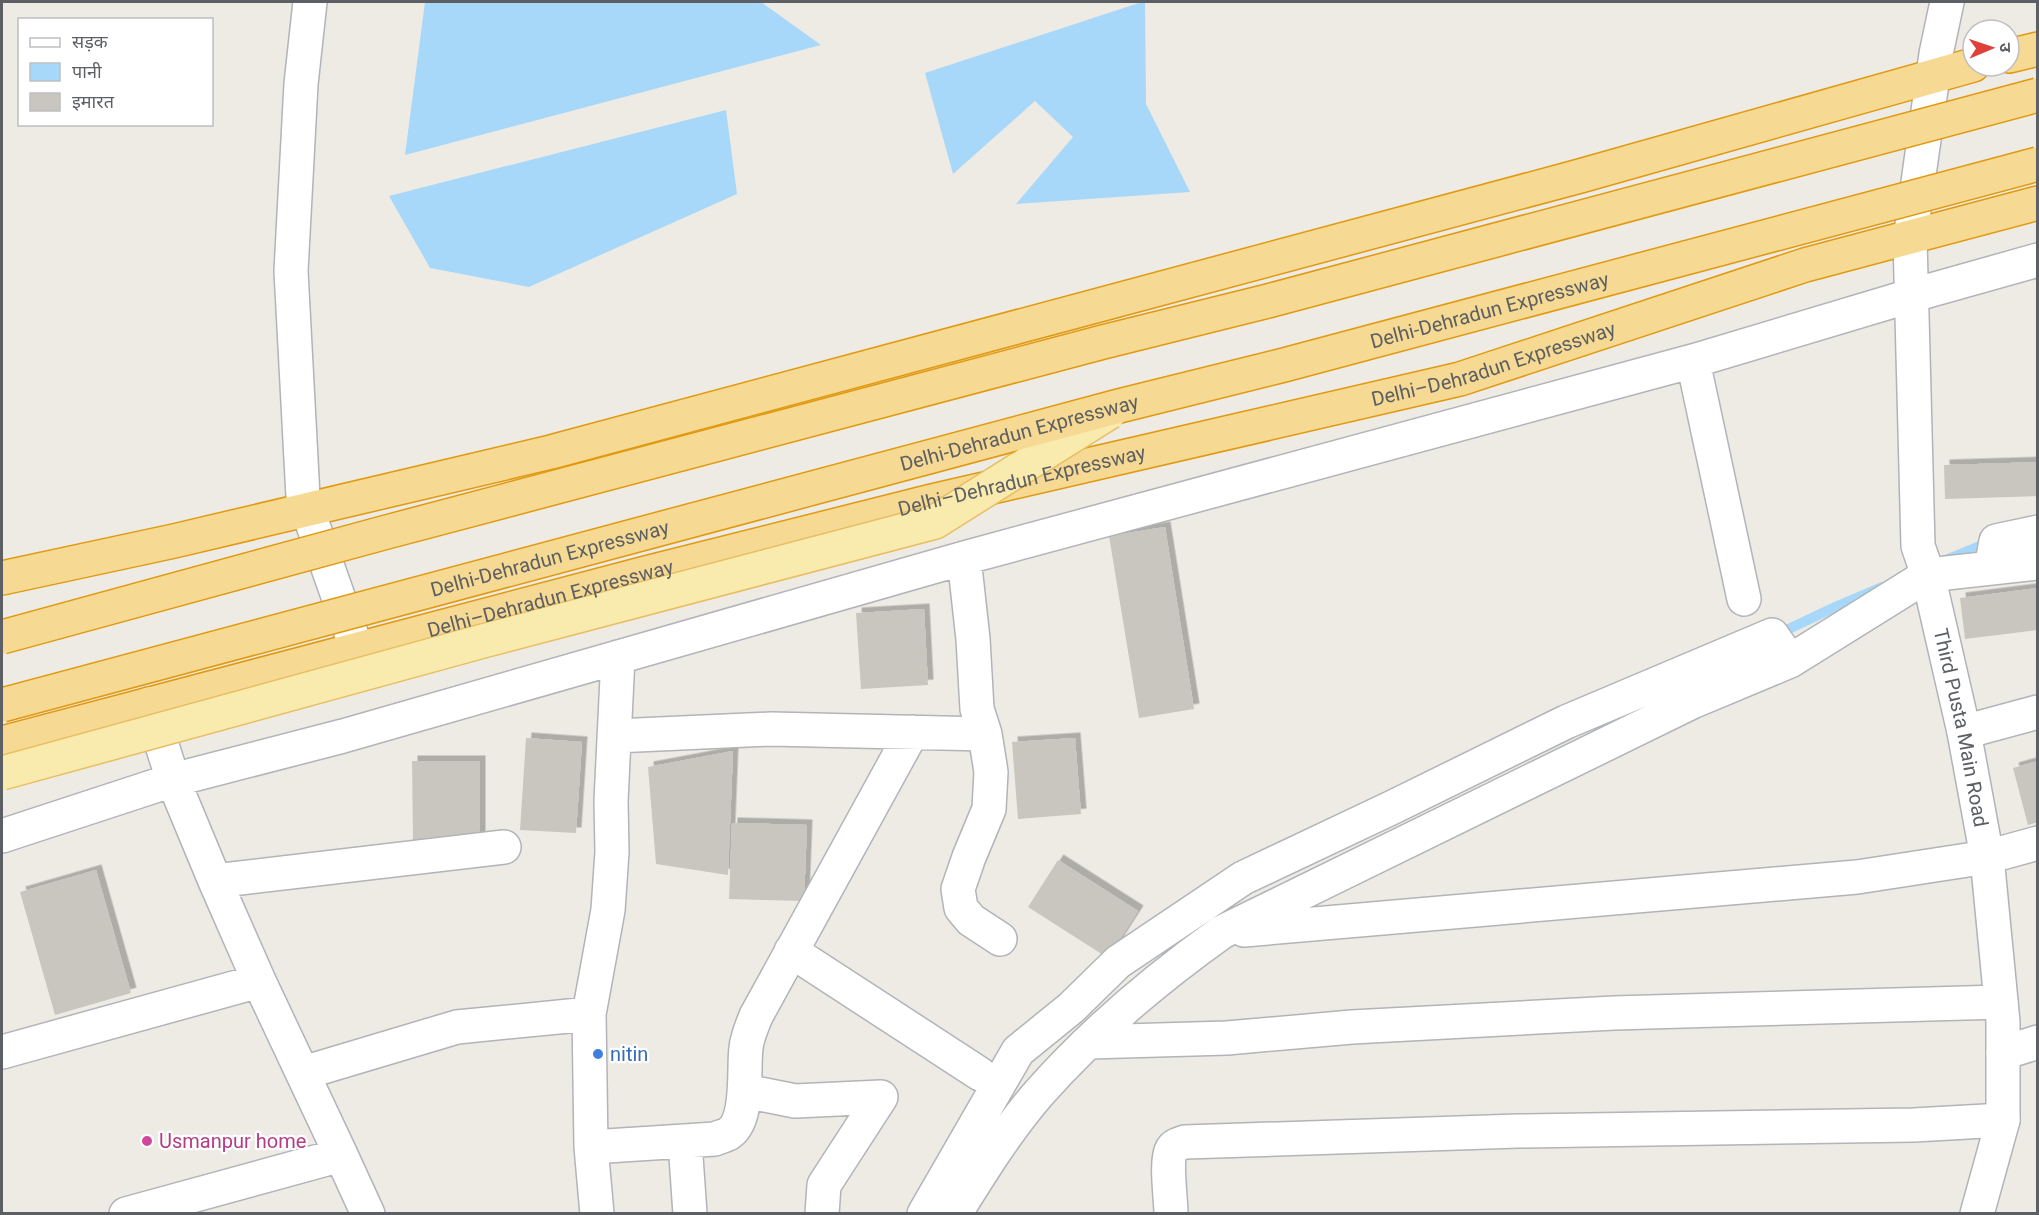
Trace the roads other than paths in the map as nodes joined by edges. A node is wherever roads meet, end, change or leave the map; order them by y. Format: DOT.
graph roads {
  1 [pos="310,2"];
  2 [pos="1947,2"];
  3 [pos="2037,49"];
  4 [pos="2021,53"];
  5 [pos="1961,68"];
  6 [pos="1933,75"];
  7 [pos="2037,95"];
  8 [pos="2037,164"];
  9 [pos="2037,203"];
  10 [pos="1910,238"];
  11 [pos="2037,260"];
  12 [pos="1910,296"];
  13 [pos="1693,361"];
  14 [pos="1119,406"];
  15 [pos="308,509"];
  16 [pos="2037,532"];
  17 [pos="964,558"];
  18 [pos="1923,560"];
  19 [pos="2037,563"];
  20 [pos="1991,568"];
  21 [pos="2,578"];
  22 [pos="1744,599"];
  23 [pos="2,636"];
  24 [pos="1782,649"];
  25 [pos="357,650"];
  26 [pos="618,657"];
  27 [pos="149,704"];
  28 [pos="2,705"];
  29 [pos="2037,712"];
  30 [pos="912,732"];
  31 [pos="1964,732"];
  32 [pos="985,734"];
  33 [pos="615,736"];
  34 [pos="2,743"];
  35 [pos="2,773"];
  36 [pos="173,780"];
  37 [pos="2,836"];
  38 [pos="2037,843"];
  39 [pos="504,847"];
  40 [pos="1987,857"];
  41 [pos="215,881"];
  42 [pos="1222,932"];
  43 [pos="1000,939"];
  44 [pos="791,951"];
  45 [pos="259,981"];
  46 [pos="2001,1002"];
  47 [pos="589,1014"];
  48 [pos="1089,1042"];
  49 [pos="2037,1042"];
  50 [pos="2,1052"];
  51 [pos="2003,1053"];
  52 [pos="303,1073"];
  53 [pos="980,1074"];
  54 [pos="745,1091"];
  55 [pos="2002,1120"];
  56 [pos="685,1142"];
  57 [pos="591,1147"];
  58 [pos="341,1155"];
  59 [pos="126,1214"];
  60 [pos="368,1214"];
  61 [pos="597,1214"];
  62 [pos="690,1214"];
  63 [pos="822,1214"];
  64 [pos="924,1214"];
  65 [pos="955,1214"];
  66 [pos="1171,1214"];
  67 [pos="1977,1214"];
  1 -- 15 [label="street"];
  2 -- 6 [label="street, Third Pusta Main Road"];
  3 -- 4 [label="highway"];
  5 -- 6 [label="highway"];
  6 -- 10 [label="street, Third Pusta Main Road"];
  6 -- 15 [label="highway"];
  7 -- 23 [label="highway, bridge"];
  8 -- 14 [label="highway, Delhi-Dehradun Expressway, bridge"];
  9 -- 10 [label="highway, Delhi–Dehradun Expressway"];
  10 -- 12 [label="street, Third Pusta Main Road"];
  10 -- 25 [label="highway, Delhi–Dehradun Expressway"];
  11 -- 12 [label="street"];
  12 -- 13 [label="street"];
  12 -- 18 [label="street, Third Pusta Main Road"];
  13 -- 17 [label="street"];
  13 -- 22 [label="street"];
  14 -- 28 [label="highway, Delhi-Dehradun Expressway, bridge"];
  14 -- 35 [label="main road, bridge"];
  15 -- 21 [label="highway"];
  15 -- 25 [label="street"];
  16 -- 20 [label="street"];
  17 -- 26 [label="street"];
  17 -- 32 [label="street"];
  18 -- 20 [label="street"];
  18 -- 24 [label="street"];
  18 -- 31 [label="street, Third Pusta Main Road"];
  19 -- 20 [label="street"];
  24 -- 42 [label="street"];
  24 -- 64 [label="street"];
  25 -- 27 [label="highway, Delhi–Dehradun Expressway"];
  26 -- 33 [label="street"];
  26 -- 36 [label="street"];
  27 -- 34 [label="highway, Delhi–Dehradun Expressway"];
  27 -- 36 [label="street"];
  29 -- 31 [label="street"];
  30 -- 32 [label="street"];
  30 -- 33 [label="street"];
  30 -- 44 [label="street"];
  31 -- 40 [label="street, Third Pusta Main Road"];
  32 -- 43 [label="street"];
  33 -- 47 [label="street"];
  36 -- 37 [label="street"];
  36 -- 41 [label="street"];
  38 -- 40 [label="street"];
  39 -- 41 [label="street"];
  40 -- 42 [label="street"];
  40 -- 46 [label="street, Third Pusta Main Road"];
  41 -- 45 [label="street"];
  42 -- 48 [label="street"];
  44 -- 53 [label="street"];
  44 -- 54 [label="street"];
  45 -- 50 [label="street"];
  45 -- 52 [label="street"];
  46 -- 48 [label="street"];
  46 -- 51 [label="street, Third Pusta Main Road"];
  47 -- 52 [label="street"];
  47 -- 57 [label="street"];
  48 -- 65 [label="street"];
  49 -- 51 [label="street"];
  51 -- 55 [label="street, Third Pusta Main Road"];
  52 -- 58 [label="street"];
  54 -- 56 [label="street"];
  54 -- 63 [label="street"];
  55 -- 66 [label="street"];
  55 -- 67 [label="street, Third Pusta Main Road"];
  56 -- 57 [label="street"];
  56 -- 62 [label="street"];
  57 -- 61 [label="street"];
  58 -- 59 [label="street"];
  58 -- 60 [label="street"];
}
